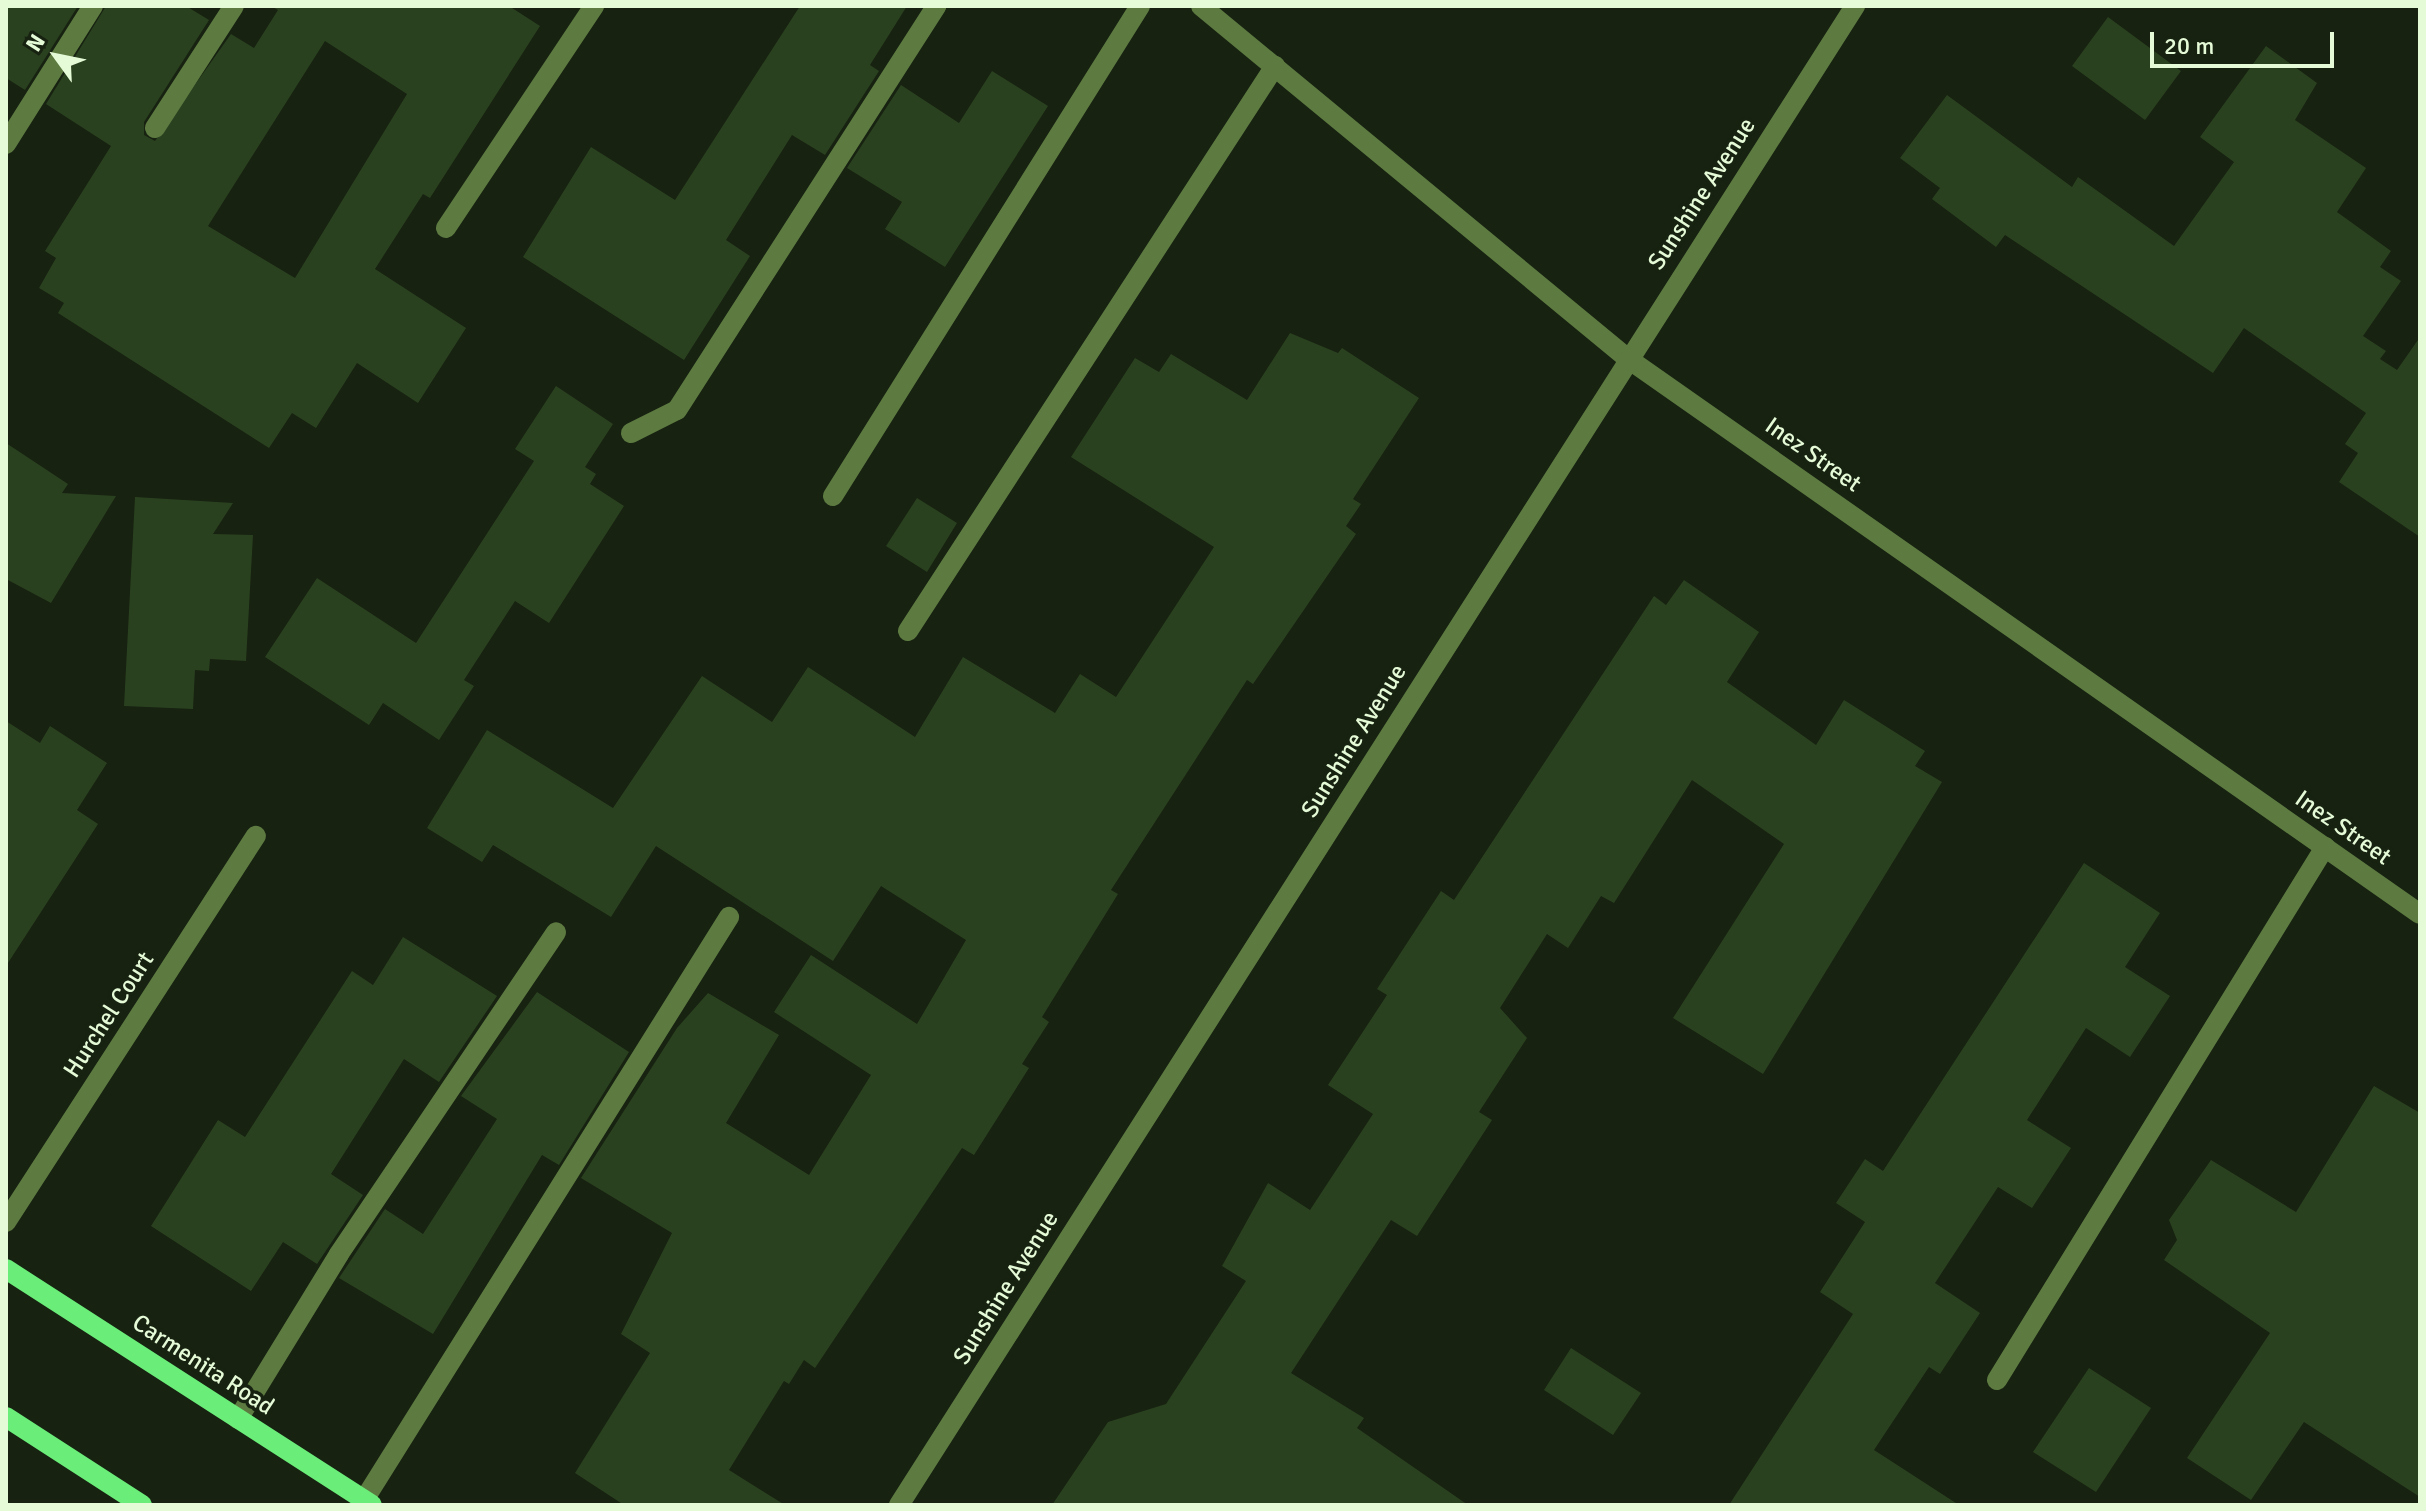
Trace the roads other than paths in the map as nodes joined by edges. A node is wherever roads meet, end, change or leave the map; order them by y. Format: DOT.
graph roads {
  1 [pos="93,6"];
  2 [pos="234,6"];
  3 [pos="594,6"];
  4 [pos="936,6"];
  5 [pos="1140,6"];
  6 [pos="1201,6"];
  7 [pos="1855,6"];
  8 [pos="1275,66"];
  9 [pos="155,128"];
  10 [pos="6,144"];
  11 [pos="446,228"];
  12 [pos="1627,358"];
  13 [pos="631,433"];
  14 [pos="833,496"];
  15 [pos="908,631"];
  16 [pos="256,836"];
  17 [pos="2325,847"];
  18 [pos="2420,914"];
  19 [pos="729,917"];
  20 [pos="556,932"];
  21 [pos="6,1222"];
  22 [pos="6,1269"];
  23 [pos="1997,1380"];
  24 [pos="6,1417"];
  25 [pos="238,1419"];
  26 [pos="368,1503"];
  27 [pos="142,1505"];
  28 [pos="899,1505"];
  1 -- 10 [label="street"];
  2 -- 9 [label="street"];
  3 -- 11 [label="street"];
  4 -- 13 [label="street"];
  5 -- 14 [label="street"];
  6 -- 8 [label="street, Inez Street"];
  7 -- 12 [label="street, Sunshine Avenue"];
  8 -- 12 [label="street, Inez Street"];
  8 -- 15 [label="street"];
  12 -- 17 [label="street, Inez Street"];
  12 -- 28 [label="street, Sunshine Avenue"];
  16 -- 21 [label="street, Hurchel Court"];
  17 -- 18 [label="street, Inez Street"];
  17 -- 23 [label="street"];
  19 -- 26 [label="street"];
  20 -- 25 [label="street"];
  22 -- 25 [label="main road, Carmenita Road"];
  24 -- 27 [label="main road"];
  25 -- 26 [label="main road, Carmenita Road"];
}
